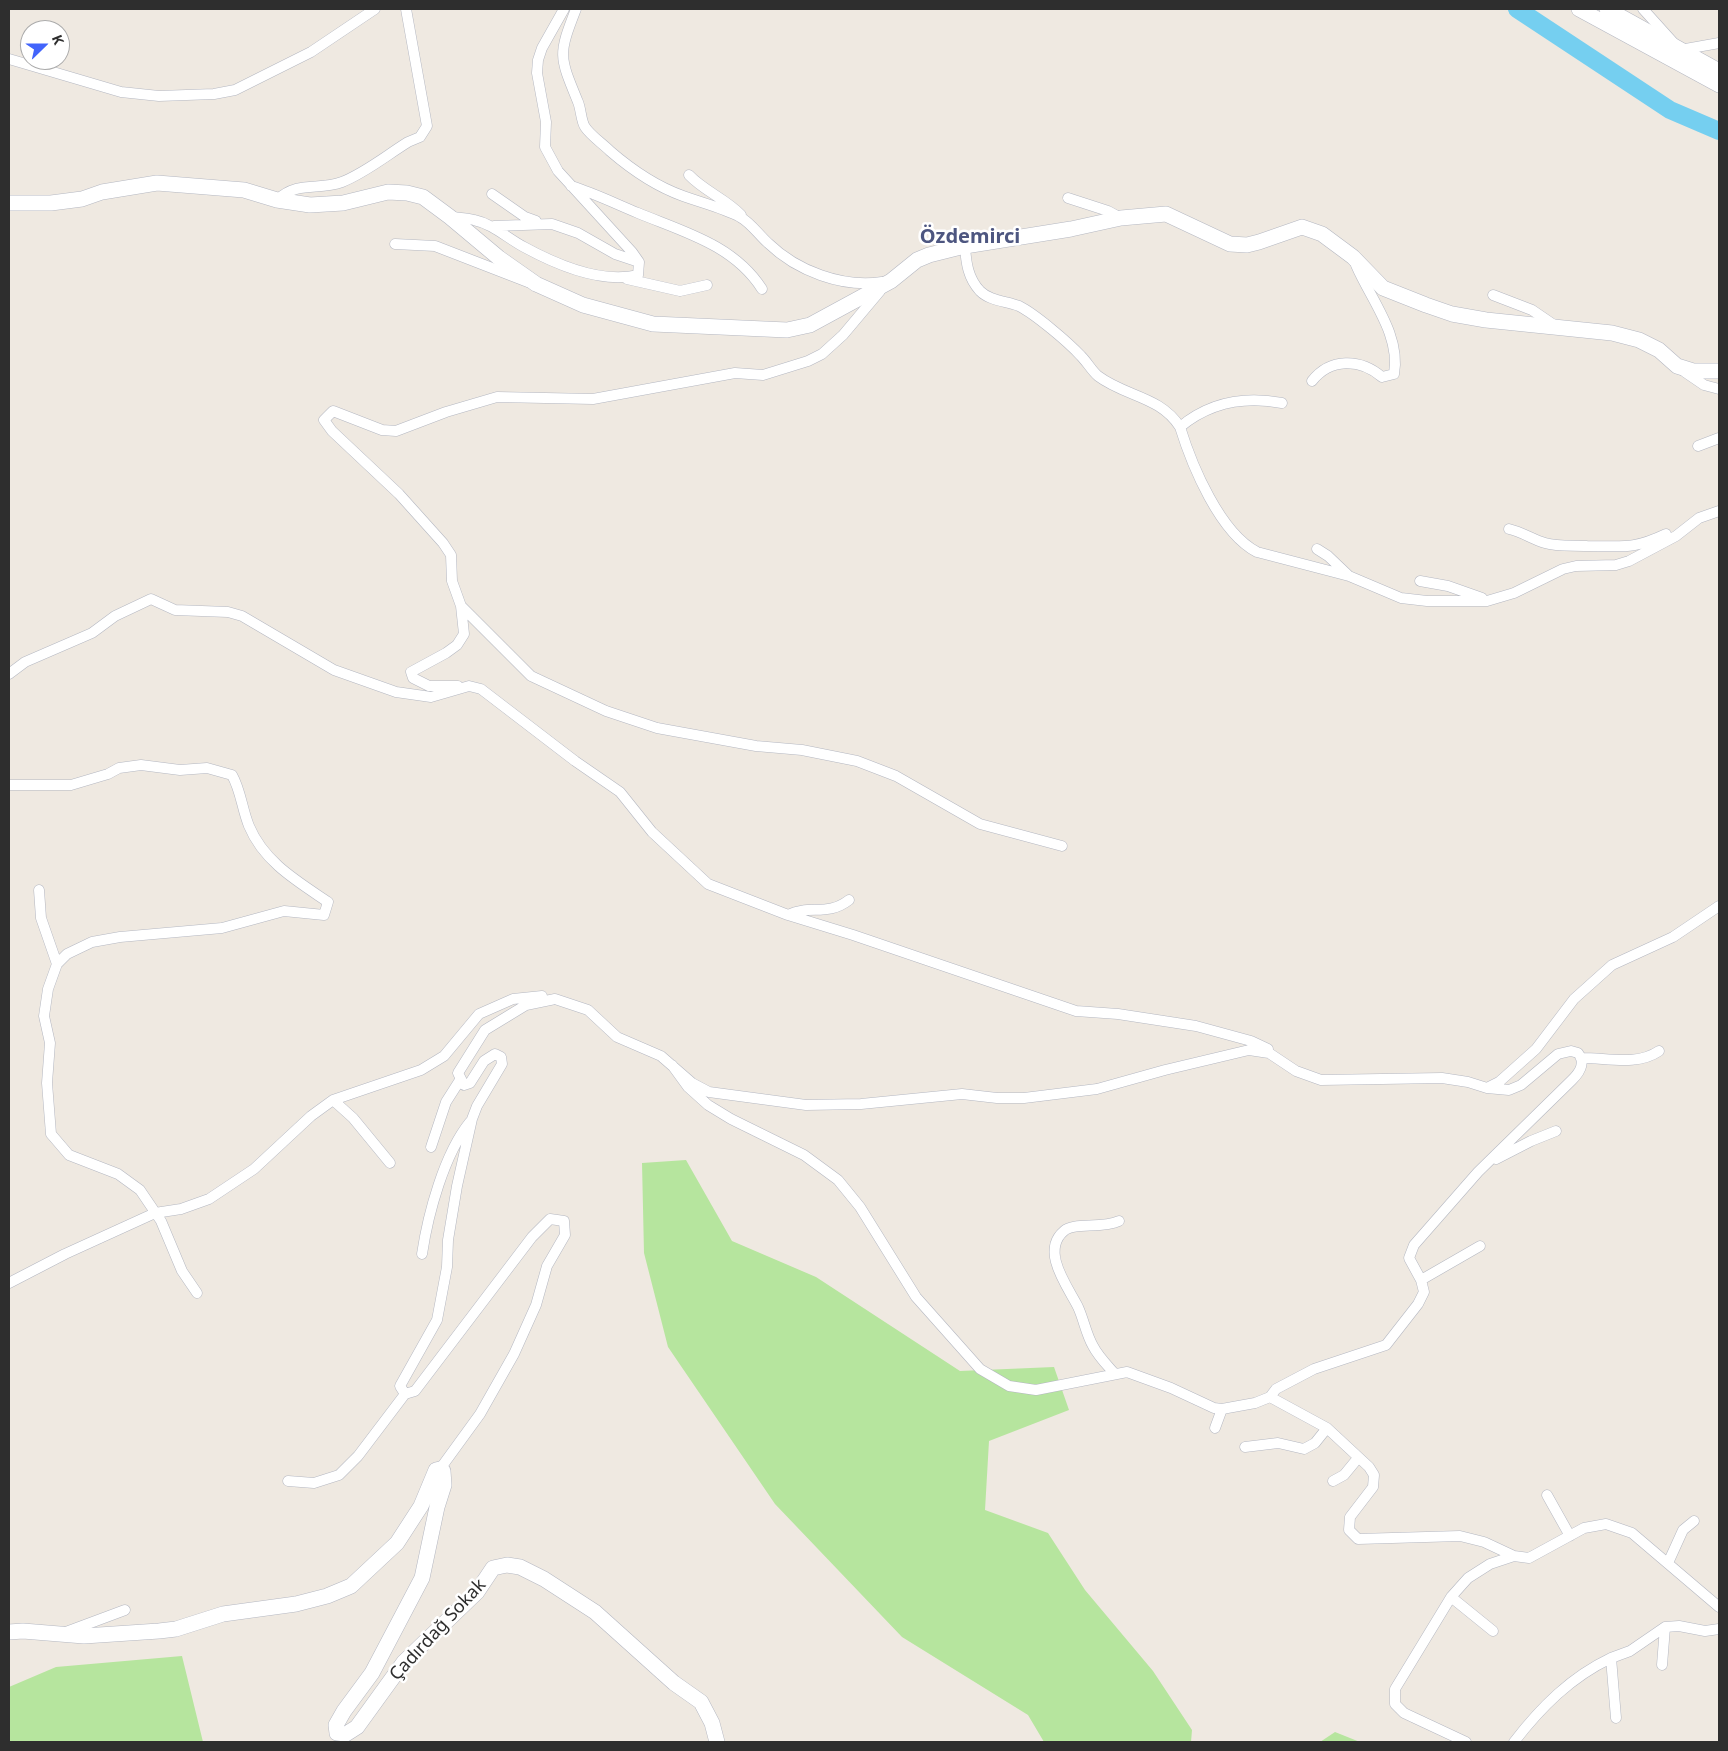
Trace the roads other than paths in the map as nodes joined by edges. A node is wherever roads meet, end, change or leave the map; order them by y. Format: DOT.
graph roads {
  1 [pos="375,9"];
  2 [pos="406,9"];
  3 [pos="564,9"];
  4 [pos="576,9"];
  5 [pos="1579,9"];
  6 [pos="1607,9"];
  7 [pos="1643,9"];
  8 [pos="1719,43"];
  9 [pos="1680,50"];
  10 [pos="9,58"];
  11 [pos="1719,71"];
  12 [pos="1719,85"];
  13 [pos="688,175"];
  14 [pos="570,185"];
  15 [pos="492,194"];
  16 [pos="1068,198"];
  17 [pos="277,200"];
  18 [pos="9,203"];
  19 [pos="450,217"];
  20 [pos="742,217"];
  21 [pos="1121,218"];
  22 [pos="539,223"];
  23 [pos="486,224"];
  24 [pos="395,244"];
  25 [pos="965,246"];
  26 [pos="1353,257"];
  27 [pos="638,262"];
  28 [pos="626,278"];
  29 [pos="891,281"];
  30 [pos="536,284"];
  31 [pos="707,286"];
  32 [pos="762,289"];
  33 [pos="1493,295"];
  34 [pos="1554,325"];
  35 [pos="1677,366"];
  36 [pos="1719,371"];
  37 [pos="1312,381"];
  38 [pos="1719,389"];
  39 [pos="1282,403"];
  40 [pos="1180,427"];
  41 [pos="1719,438"];
  42 [pos="1698,446"];
  43 [pos="1719,511"];
  44 [pos="1688,526"];
  45 [pos="1509,529"];
  46 [pos="1316,550"];
  47 [pos="1349,576"];
  48 [pos="1420,581"];
  49 [pos="1487,601"];
  50 [pos="461,606"];
  51 [pos="9,674"];
  52 [pos="469,686"];
  53 [pos="9,785"];
  54 [pos="1062,846"];
  55 [pos="39,890"];
  56 [pos="849,900"];
  57 [pos="1719,906"];
  58 [pos="788,915"];
  59 [pos="57,964"];
  60 [pos="555,998"];
  61 [pos="1660,1051"];
  62 [pos="1276,1056"];
  63 [pos="1582,1058"];
  64 [pos="672,1065"];
  65 [pos="460,1080"];
  66 [pos="1487,1088"];
  67 [pos="333,1100"];
  68 [pos="472,1119"];
  69 [pos="1556,1132"];
  70 [pos="431,1147"];
  71 [pos="390,1163"];
  72 [pos="1484,1166"];
  73 [pos="155,1213"];
  74 [pos="1119,1221"];
  75 [pos="1480,1246"];
  76 [pos="422,1254"];
  77 [pos="1421,1280"];
  78 [pos="9,1283"];
  79 [pos="197,1293"];
  80 [pos="1114,1373"];
  81 [pos="405,1394"];
  82 [pos="1270,1397"];
  83 [pos="1222,1409"];
  84 [pos="1214,1428"];
  85 [pos="1327,1428"];
  86 [pos="1245,1447"];
  87 [pos="1358,1458"];
  88 [pos="440,1469"];
  89 [pos="288,1481"];
  90 [pos="1333,1482"];
  91 [pos="1547,1495"];
  92 [pos="1694,1521"];
  93 [pos="1570,1536"];
  94 [pos="1514,1556"];
  95 [pos="1668,1563"];
  96 [pos="1451,1597"];
  97 [pos="1719,1607"];
  98 [pos="125,1610"];
  99 [pos="1665,1627"];
  100 [pos="1719,1629"];
  101 [pos="1493,1631"];
  102 [pos="9,1632"];
  103 [pos="63,1633"];
  104 [pos="1611,1658"];
  105 [pos="1662,1665"];
  106 [pos="1616,1718"];
  107 [pos="718,1742"];
  108 [pos="1466,1742"];
  109 [pos="1514,1742"];
  1 -- 10 [label="street"];
  2 -- 17 [label="street"];
  3 -- 14 [label="street"];
  4 -- 20 [label="street"];
  5 -- 12 [label="street"];
  6 -- 9 [label="street"];
  7 -- 9 [label="street"];
  8 -- 9 [label="street"];
  9 -- 11 [label="street"];
  13 -- 20 [label="street"];
  14 -- 27 [label="street"];
  14 -- 32 [label="street"];
  15 -- 22 [label="street"];
  16 -- 21 [label="street"];
  17 -- 18 [label="street"];
  17 -- 19 [label="street"];
  19 -- 23 [label="street"];
  19 -- 30 [label="street"];
  20 -- 29 [label="street"];
  21 -- 25 [label="street"];
  21 -- 26 [label="street"];
  22 -- 23 [label="street"];
  22 -- 27 [label="street"];
  23 -- 28 [label="street"];
  24 -- 30 [label="street"];
  25 -- 29 [label="street"];
  25 -- 40 [label="street"];
  26 -- 34 [label="street"];
  26 -- 37 [label="street"];
  27 -- 28 [label="street"];
  28 -- 31 [label="street"];
  29 -- 30 [label="street"];
  29 -- 50 [label="street"];
  33 -- 34 [label="street"];
  34 -- 35 [label="street"];
  35 -- 36 [label="street"];
  35 -- 38 [label="street"];
  39 -- 40 [label="street"];
  40 -- 47 [label="street"];
  41 -- 42 [label="street"];
  43 -- 44 [label="street"];
  44 -- 45 [label="street"];
  44 -- 49 [label="street"];
  46 -- 47 [label="street"];
  47 -- 49 [label="street"];
  48 -- 49 [label="street"];
  50 -- 52 [label="street"];
  50 -- 54 [label="street"];
  51 -- 52 [label="street"];
  52 -- 58 [label="street"];
  53 -- 59 [label="street"];
  55 -- 59 [label="street"];
  56 -- 58 [label="street"];
  57 -- 66 [label="street"];
  58 -- 62 [label="street"];
  59 -- 73 [label="street"];
  60 -- 64 [label="street"];
  60 -- 65 [label="street"];
  60 -- 67 [label="street"];
  61 -- 63 [label="street"];
  62 -- 64 [label="street"];
  62 -- 66 [label="street"];
  63 -- 66 [label="street"];
  63 -- 72 [label="street"];
  64 -- 80 [label="street"];
  65 -- 68 [label="street"];
  65 -- 70 [label="street"];
  67 -- 71 [label="street"];
  67 -- 73 [label="street"];
  68 -- 76 [label="street"];
  68 -- 81 [label="street"];
  69 -- 72 [label="street"];
  72 -- 77 [label="street"];
  73 -- 78 [label="street"];
  73 -- 79 [label="street"];
  74 -- 80 [label="street"];
  75 -- 77 [label="street"];
  77 -- 82 [label="street"];
  80 -- 83 [label="street"];
  81 -- 88 [label="street"];
  81 -- 89 [label="street"];
  82 -- 83 [label="street"];
  82 -- 85 [label="street"];
  83 -- 84 [label="street"];
  85 -- 86 [label="street"];
  85 -- 87 [label="street"];
  87 -- 90 [label="street"];
  87 -- 94 [label="street"];
  88 -- 103 [label="street"];
  88 -- 107 [label="street, Çadırdağ Sokak"];
  91 -- 93 [label="street"];
  92 -- 95 [label="street"];
  93 -- 94 [label="street"];
  93 -- 95 [label="street"];
  94 -- 96 [label="street"];
  95 -- 97 [label="street"];
  96 -- 101 [label="street"];
  96 -- 108 [label="street"];
  98 -- 103 [label="street"];
  99 -- 100 [label="street"];
  99 -- 104 [label="street"];
  99 -- 105 [label="street"];
  102 -- 103 [label="street"];
  104 -- 106 [label="street"];
  104 -- 109 [label="street"];
}
